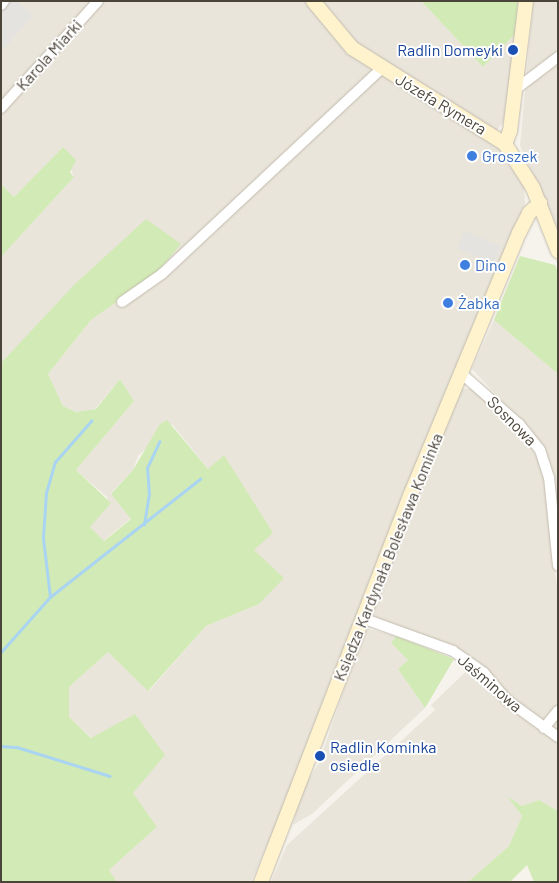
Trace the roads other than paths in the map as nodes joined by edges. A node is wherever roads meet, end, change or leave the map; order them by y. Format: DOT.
graph roads {
  1 [pos="4,1"];
  2 [pos="98,1"];
  3 [pos="313,1"];
  4 [pos="526,1"];
  5 [pos="1,5"];
  6 [pos="558,57"];
  7 [pos="382,68"];
  8 [pos="516,89"];
  9 [pos="1,108"];
  10 [pos="505,144"];
  11 [pos="540,203"];
  12 [pos="547,221"];
  13 [pos="519,234"];
  14 [pos="558,251"];
  15 [pos="122,302"];
  16 [pos="462,374"];
  17 [pos="558,566"];
  18 [pos="362,618"];
  19 [pos="558,711"];
  20 [pos="544,728"];
  21 [pos="558,736"];
  22 [pos="261,882"];
  1 -- 5 [label="street"];
  2 -- 9 [label="street, Karola Miarki"];
  3 -- 7 [label="street, Józefa Rymera"];
  4 -- 8 [label="street"];
  6 -- 8 [label="street"];
  7 -- 10 [label="street, Józefa Rymera"];
  7 -- 15 [label="street"];
  8 -- 10 [label="street"];
  10 -- 11 [label="street, Józefa Rymera"];
  11 -- 12 [label="street, Józefa Rymera"];
  11 -- 13 [label="street, Księdza Kardynała Bolesława Kominka"];
  12 -- 13 [label="street"];
  12 -- 14 [label="street, Józefa Rymera"];
  13 -- 16 [label="street, Księdza Kardynała Bolesława Kominka"];
  16 -- 17 [label="street, Sosnowa"];
  16 -- 18 [label="street, Księdza Kardynała Bolesława Kominka"];
  18 -- 20 [label="street, Jaśminowa"];
  18 -- 22 [label="street, Księdza Kardynała Bolesława Kominka"];
  19 -- 20 [label="street"];
  20 -- 21 [label="street, Jaśminowa"];
}
